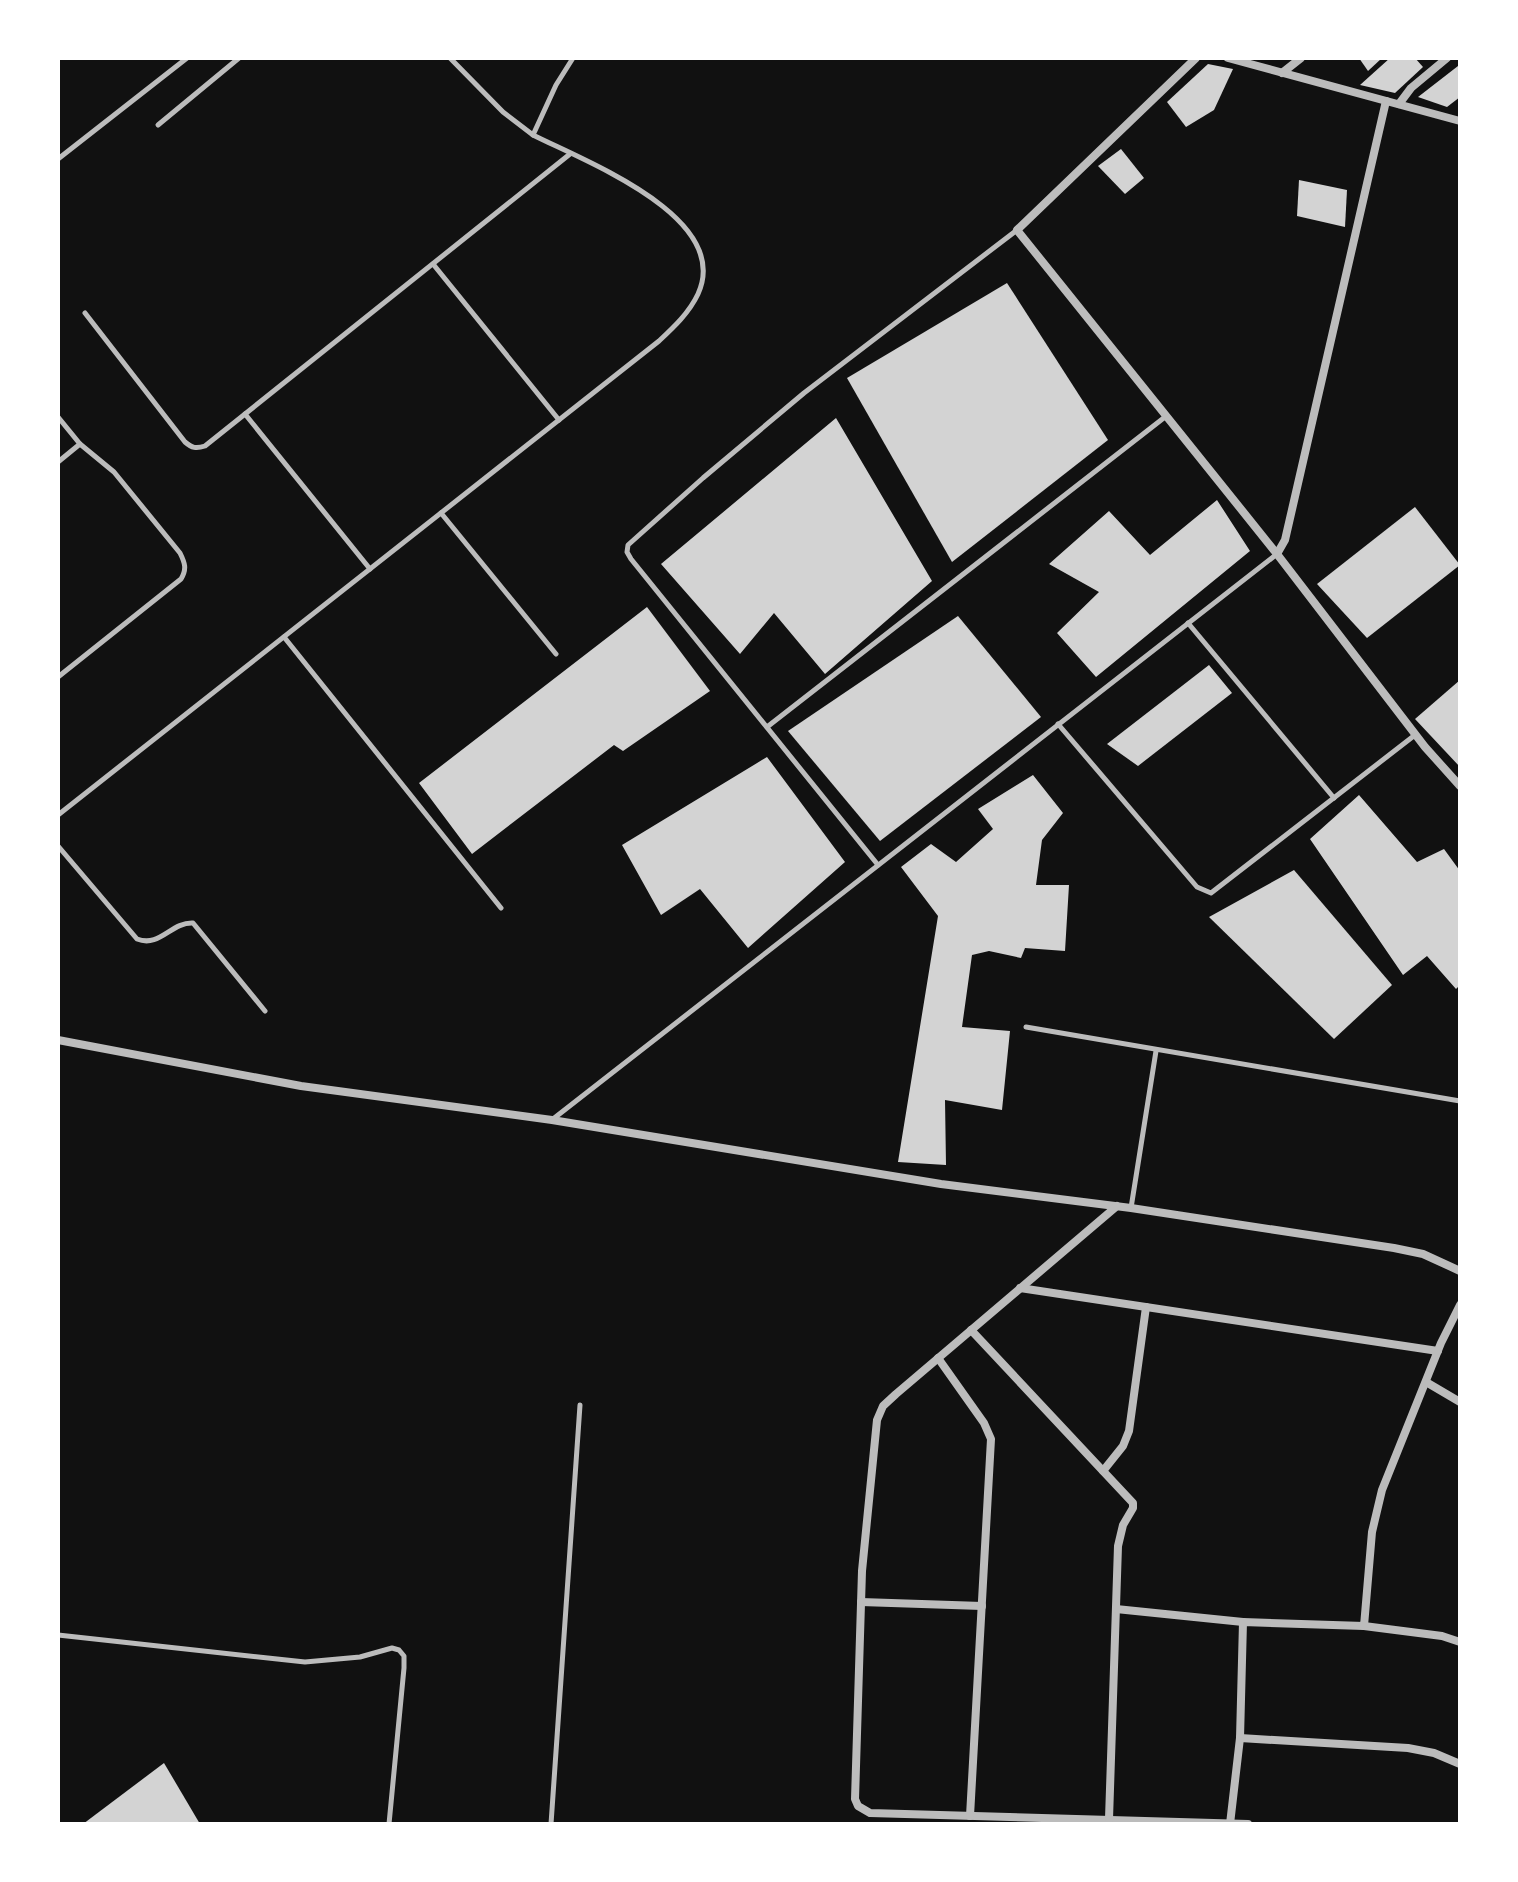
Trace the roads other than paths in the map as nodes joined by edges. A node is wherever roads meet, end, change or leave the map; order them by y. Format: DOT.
graph roads {
  1 [pos="187,58"];
  2 [pos="239,58"];
  3 [pos="450,58"];
  4 [pos="573,58"];
  5 [pos="1196,58"];
  6 [pos="1228,58"];
  7 [pos="1301,58"];
  8 [pos="1447,58"];
  9 [pos="1282,73"];
  10 [pos="1386,101"];
  11 [pos="1399,104"];
  12 [pos="1460,121"];
  13 [pos="158,125"];
  14 [pos="533,135"];
  15 [pos="570,154"];
  16 [pos="58,159"];
  17 [pos="1017,230"];
  18 [pos="433,264"];
  19 [pos="85,313"];
  20 [pos="245,414"];
  21 [pos="1166,416"];
  22 [pos="58,417"];
  23 [pos="559,420"];
  24 [pos="80,444"];
  25 [pos="58,462"];
  26 [pos="441,513"];
  27 [pos="1277,554"];
  28 [pos="370,569"];
  29 [pos="1188,623"];
  30 [pos="284,637"];
  31 [pos="556,654"];
  32 [pos="58,677"];
  33 [pos="1058,724"];
  34 [pos="767,727"];
  35 [pos="1416,735"];
  36 [pos="1460,786"];
  37 [pos="1334,798"];
  38 [pos="58,815"];
  39 [pos="58,846"];
  40 [pos="878,865"];
  41 [pos="501,908"];
  42 [pos="265,1011"];
  43 [pos="1026,1027"];
  44 [pos="58,1040"];
  45 [pos="1156,1051"];
  46 [pos="1460,1101"];
  47 [pos="552,1120"];
  48 [pos="1117,1206"];
  49 [pos="1131,1208"];
  50 [pos="1460,1271"];
  51 [pos="1020,1288"];
  52 [pos="1460,1305"];
  53 [pos="1146,1307"];
  54 [pos="971,1330"];
  55 [pos="1438,1351"];
  56 [pos="938,1358"];
  57 [pos="1426,1382"];
  58 [pos="1460,1402"];
  59 [pos="580,1405"];
  60 [pos="1103,1471"];
  61 [pos="861,1602"];
  62 [pos="982,1606"];
  63 [pos="1116,1609"];
  64 [pos="1243,1622"];
  65 [pos="1364,1626"];
  66 [pos="58,1635"];
  67 [pos="1460,1642"];
  68 [pos="1240,1738"];
  69 [pos="1460,1764"];
  70 [pos="970,1816"];
  71 [pos="1109,1819"];
  72 [pos="1230,1823"];
  73 [pos="389,1824"];
  74 [pos="551,1824"];
  75 [pos="1248,1824"];
  1 -- 16 [label="lane"];
  2 -- 13 [label="lane"];
  3 -- 14 [label="lane"];
  4 -- 14 [label="lane"];
  5 -- 17 [label="street"];
  6 -- 9 [label="street"];
  7 -- 9 [label="street"];
  8 -- 11 [label="street"];
  9 -- 10 [label="street"];
  10 -- 11 [label="street"];
  10 -- 27 [label="street"];
  11 -- 12 [label="street"];
  14 -- 15 [label="lane"];
  15 -- 18 [label="lane"];
  15 -- 23 [label="lane"];
  17 -- 21 [label="street"];
  17 -- 34 [label="lane"];
  18 -- 20 [label="lane"];
  18 -- 23 [label="lane"];
  19 -- 20 [label="lane"];
  20 -- 28 [label="lane"];
  21 -- 27 [label="street"];
  21 -- 34 [label="lane"];
  22 -- 24 [label="lane"];
  23 -- 26 [label="lane"];
  24 -- 25 [label="lane"];
  24 -- 32 [label="lane"];
  26 -- 28 [label="lane"];
  26 -- 31 [label="lane"];
  27 -- 29 [label="lane"];
  27 -- 35 [label="street"];
  28 -- 30 [label="lane"];
  29 -- 33 [label="lane"];
  29 -- 37 [label="lane"];
  30 -- 38 [label="lane"];
  30 -- 41 [label="lane"];
  33 -- 37 [label="lane"];
  33 -- 40 [label="lane"];
  34 -- 40 [label="lane"];
  35 -- 36 [label="street"];
  35 -- 37 [label="lane"];
  39 -- 42 [label="lane"];
  40 -- 47 [label="lane"];
  43 -- 45 [label="lane"];
  44 -- 47 [label="street"];
  45 -- 46 [label="lane"];
  45 -- 49 [label="lane"];
  47 -- 48 [label="street"];
  48 -- 49 [label="street"];
  48 -- 51 [label="street"];
  49 -- 50 [label="street"];
  51 -- 53 [label="street"];
  51 -- 54 [label="street"];
  52 -- 55 [label="street"];
  53 -- 55 [label="street"];
  53 -- 60 [label="street"];
  54 -- 56 [label="street"];
  54 -- 60 [label="street"];
  55 -- 57 [label="street"];
  56 -- 61 [label="street"];
  56 -- 62 [label="street"];
  57 -- 58 [label="street"];
  57 -- 65 [label="street"];
  59 -- 74 [label="lane"];
  60 -- 63 [label="street"];
  61 -- 62 [label="street"];
  61 -- 70 [label="street"];
  62 -- 70 [label="street"];
  63 -- 64 [label="street"];
  63 -- 71 [label="street"];
  64 -- 65 [label="street"];
  64 -- 68 [label="street"];
  65 -- 67 [label="street"];
  66 -- 73 [label="lane"];
  68 -- 69 [label="street"];
  68 -- 72 [label="street"];
  70 -- 71 [label="street"];
  71 -- 72 [label="street"];
  72 -- 75 [label="street"];
}
